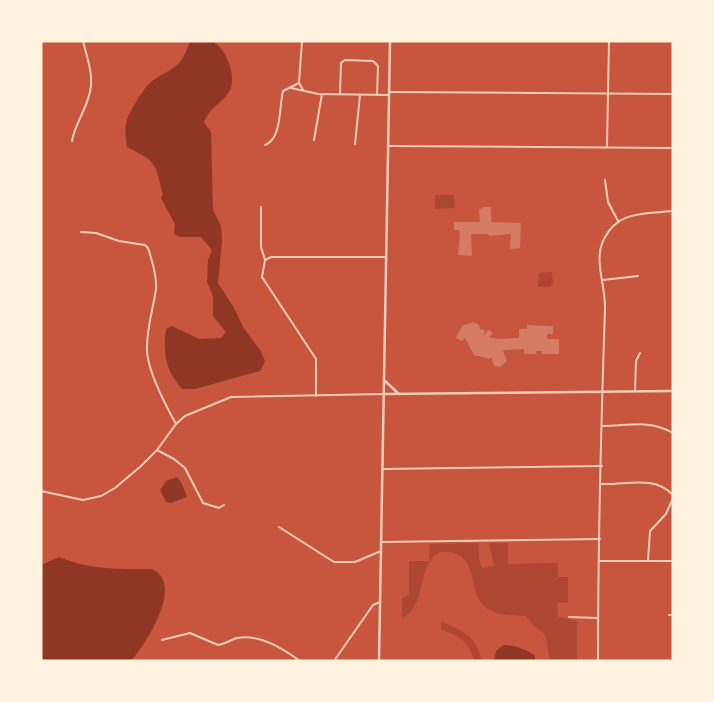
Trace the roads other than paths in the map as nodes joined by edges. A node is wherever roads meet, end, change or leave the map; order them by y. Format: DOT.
graph roads {
  1 [pos="83,41"];
  2 [pos="302,41"];
  3 [pos="390,41"];
  4 [pos="609,41"];
  5 [pos="300,83"];
  6 [pos="291,88"];
  7 [pos="305,92"];
  8 [pos="322,94"];
  9 [pos="340,94"];
  10 [pos="389,94"];
  11 [pos="608,94"];
  12 [pos="673,94"];
  13 [pos="360,95"];
  14 [pos="377,95"];
  15 [pos="314,140"];
  16 [pos="72,141"];
  17 [pos="354,144"];
  18 [pos="265,145"];
  19 [pos="388,146"];
  20 [pos="607,147"];
  21 [pos="673,148"];
  22 [pos="605,180"];
  23 [pos="261,207"];
  24 [pos="673,211"];
  25 [pos="618,221"];
  26 [pos="81,232"];
  27 [pos="386,257"];
  28 [pos="265,260"];
  29 [pos="638,276"];
  30 [pos="603,280"];
  31 [pos="640,353"];
  32 [pos="384,380"];
  33 [pos="635,391"];
  34 [pos="673,391"];
  35 [pos="602,392"];
  36 [pos="384,394"];
  37 [pos="399,394"];
  38 [pos="316,396"];
  39 [pos="176,424"];
  40 [pos="602,426"];
  41 [pos="673,433"];
  42 [pos="157,450"];
  43 [pos="602,466"];
  44 [pos="383,469"];
  45 [pos="601,484"];
  46 [pos="41,491"];
  47 [pos="673,497"];
  48 [pos="224,505"];
  49 [pos="279,527"];
  50 [pos="600,539"];
  51 [pos="381,542"];
  52 [pos="381,551"];
  53 [pos="600,561"];
  54 [pos="648,561"];
  55 [pos="673,561"];
  56 [pos="380,602"];
  57 [pos="668,615"];
  58 [pos="673,615"];
  59 [pos="569,617"];
  60 [pos="598,618"];
  61 [pos="162,640"];
  62 [pos="300,661"];
  63 [pos="334,661"];
  64 [pos="379,661"];
  65 [pos="598,661"];
  1 -- 16 [label="street"];
  2 -- 5 [label="street"];
  3 -- 10 [label="street"];
  4 -- 11 [label="street"];
  5 -- 6 [label="street"];
  5 -- 7 [label="street"];
  6 -- 7 [label="street"];
  6 -- 18 [label="street"];
  7 -- 8 [label="street"];
  8 -- 9 [label="street"];
  8 -- 15 [label="street"];
  9 -- 13 [label="street"];
  9 -- 14 [label="street"];
  10 -- 11 [label="street"];
  10 -- 14 [label="street"];
  10 -- 19 [label="street"];
  11 -- 12 [label="street"];
  11 -- 20 [label="street"];
  13 -- 14 [label="street"];
  13 -- 17 [label="street"];
  19 -- 20 [label="street"];
  19 -- 27 [label="street"];
  20 -- 21 [label="street"];
  22 -- 25 [label="street"];
  23 -- 28 [label="street"];
  24 -- 25 [label="street"];
  25 -- 30 [label="street"];
  26 -- 39 [label="street"];
  27 -- 28 [label="street"];
  27 -- 32 [label="street"];
  28 -- 38 [label="street"];
  29 -- 30 [label="street"];
  30 -- 35 [label="street"];
  31 -- 33 [label="street"];
  32 -- 36 [label="street"];
  32 -- 37 [label="street"];
  33 -- 34 [label="street"];
  33 -- 35 [label="street"];
  35 -- 37 [label="street"];
  35 -- 40 [label="street"];
  36 -- 37 [label="street"];
  36 -- 38 [label="street"];
  36 -- 44 [label="street"];
  38 -- 39 [label="street"];
  39 -- 42 [label="street"];
  40 -- 41 [label="street"];
  40 -- 43 [label="street"];
  42 -- 46 [label="street"];
  42 -- 48 [label="street"];
  43 -- 44 [label="street"];
  43 -- 45 [label="street"];
  44 -- 51 [label="street"];
  45 -- 47 [label="street"];
  45 -- 50 [label="street"];
  47 -- 54 [label="street"];
  49 -- 52 [label="street"];
  50 -- 51 [label="street"];
  50 -- 53 [label="street"];
  51 -- 52 [label="street"];
  52 -- 56 [label="street"];
  53 -- 54 [label="street"];
  53 -- 60 [label="street"];
  54 -- 55 [label="street"];
  56 -- 63 [label="street"];
  56 -- 64 [label="street"];
  57 -- 58 [label="street"];
  59 -- 60 [label="street"];
  60 -- 65 [label="street"];
  61 -- 62 [label="street"];
}
